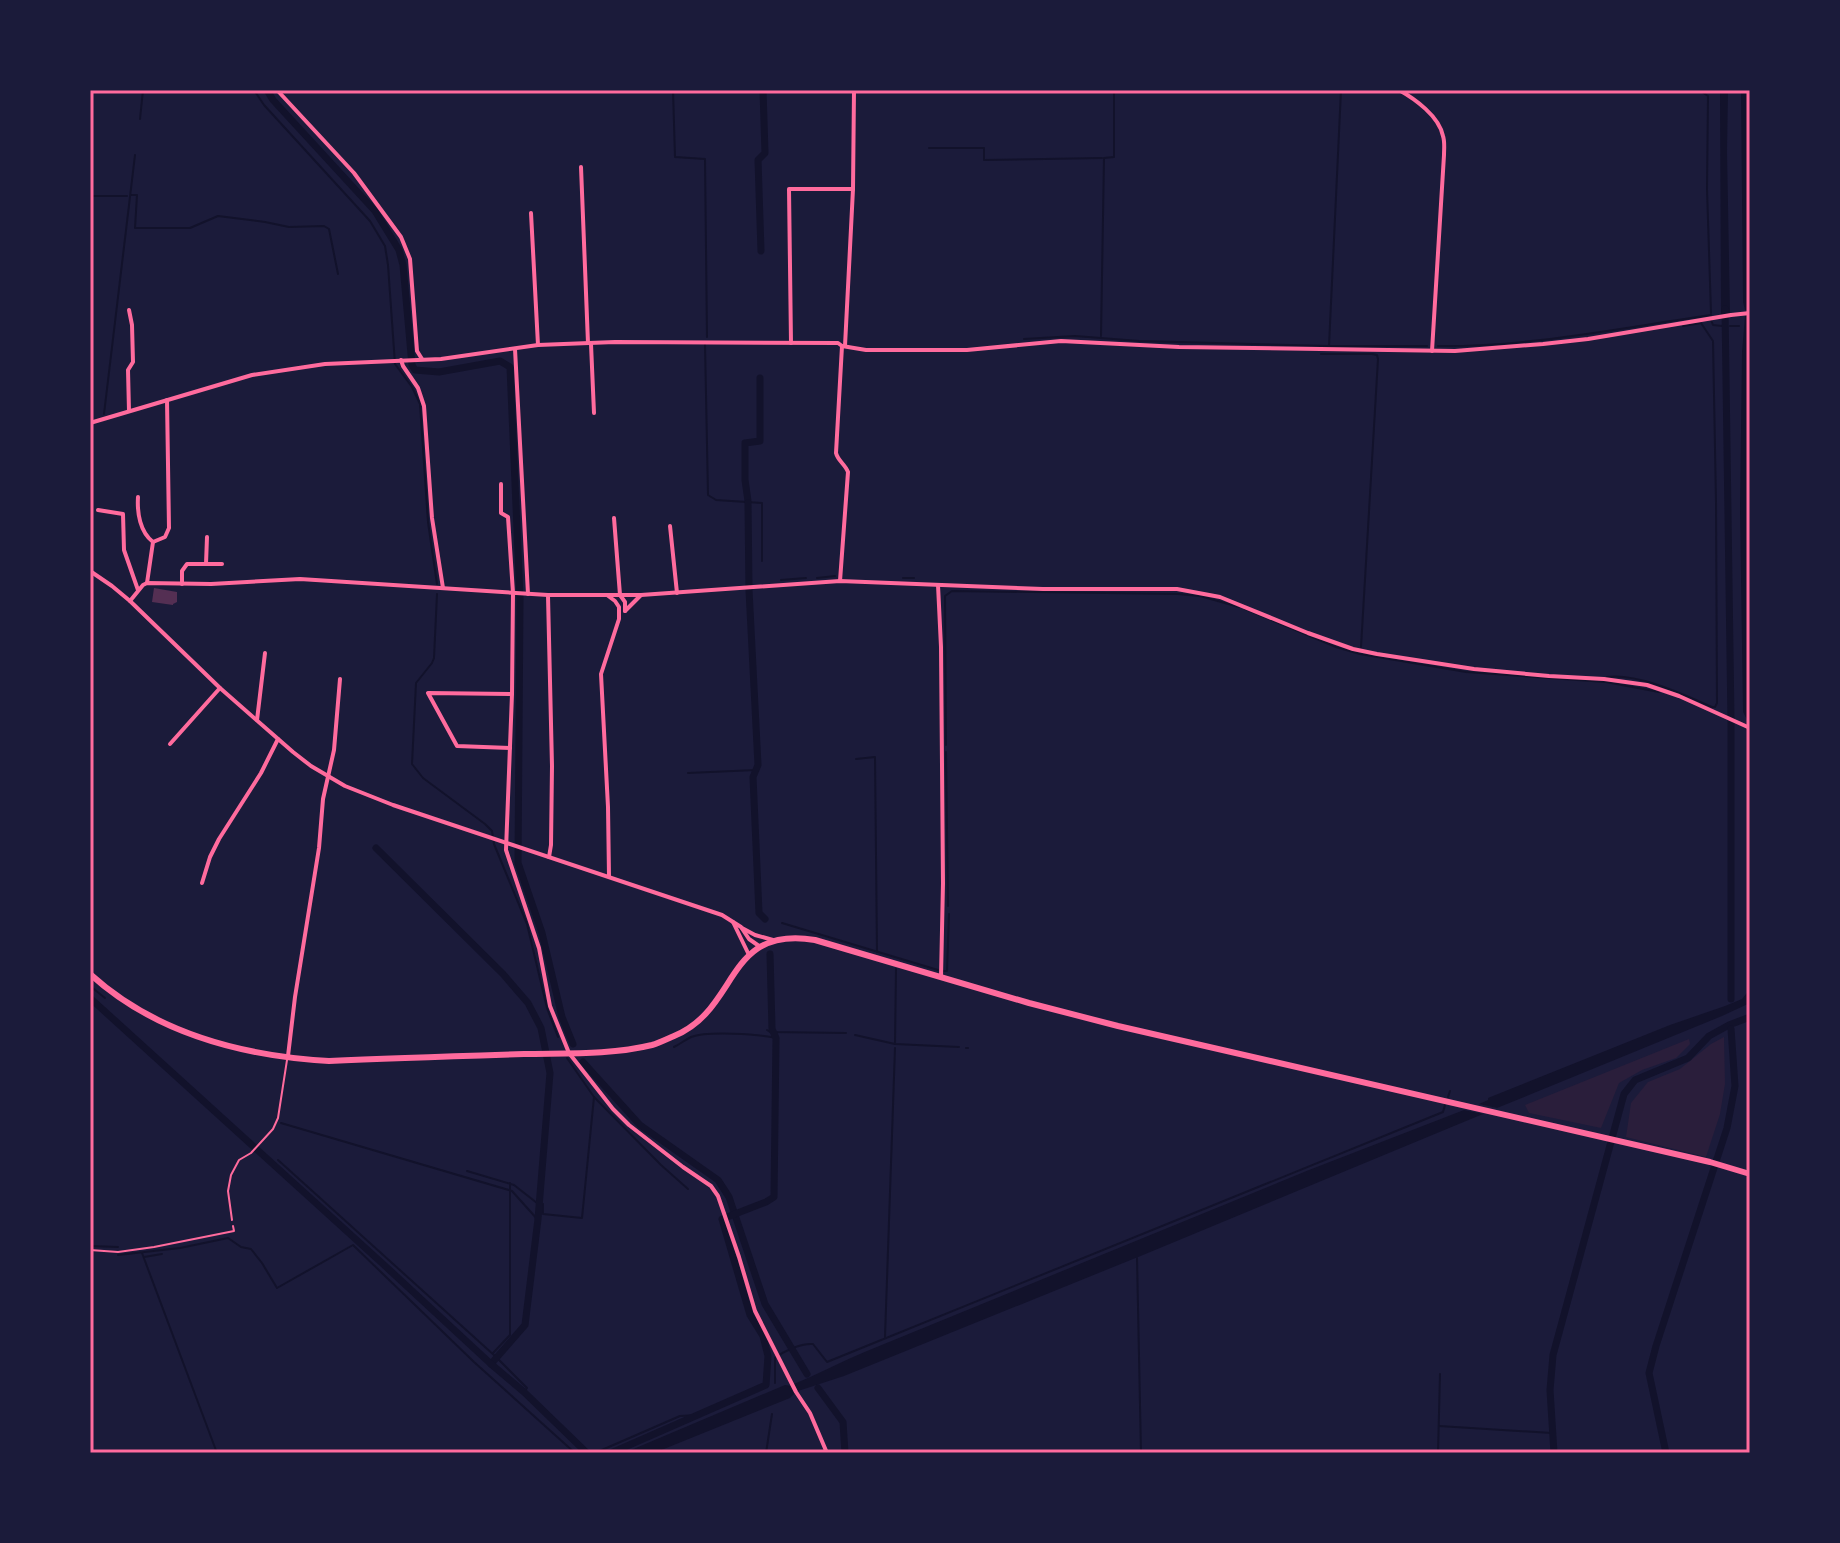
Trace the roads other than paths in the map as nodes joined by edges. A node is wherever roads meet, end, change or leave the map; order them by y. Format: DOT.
graph roads {
  1 [pos="277,90"];
  2 [pos="854,90"];
  3 [pos="1399,90"];
  4 [pos="581,167"];
  5 [pos="853,189"];
  6 [pos="531,213"];
  7 [pos="129,310"];
  8 [pos="1747,313"];
  9 [pos="589,343"];
  10 [pos="791,343"];
  11 [pos="538,345"];
  12 [pos="843,346"];
  13 [pos="515,349"];
  14 [pos="1432,351"];
  15 [pos="422,359"];
  16 [pos="397,360"];
  17 [pos="167,400"];
  18 [pos="129,411"];
  19 [pos="594,413"];
  20 [pos="90,423"];
  21 [pos="501,484"];
  22 [pos="138,497"];
  23 [pos="98,510"];
  24 [pos="614,518"];
  25 [pos="670,526"];
  26 [pos="207,537"];
  27 [pos="153,542"];
  28 [pos="206,564"];
  29 [pos="222,564"];
  30 [pos="90,571"];
  31 [pos="840,581"];
  32 [pos="147,583"];
  33 [pos="182,584"];
  34 [pos="938,585"];
  35 [pos="443,588"];
  36 [pos="138,590"];
  37 [pos="514,593"];
  38 [pos="677,593"];
  39 [pos="528,594"];
  40 [pos="548,595"];
  41 [pos="607,595"];
  42 [pos="620,595"];
  43 [pos="641,595"];
  44 [pos="130,601"];
  45 [pos="625,611"];
  46 [pos="619,619"];
  47 [pos="265,653"];
  48 [pos="340,679"];
  49 [pos="220,688"];
  50 [pos="512,694"];
  51 [pos="257,720"];
  52 [pos="1750,728"];
  53 [pos="278,739"];
  54 [pos="170,744"];
  55 [pos="510,748"];
  56 [pos="329,777"];
  57 [pos="509,844"];
  58 [pos="549,857"];
  59 [pos="609,876"];
  60 [pos="202,883"];
  61 [pos="732,920"];
  62 [pos="741,927"];
  63 [pos="773,940"];
  64 [pos="759,946"];
  65 [pos="746,958"];
  66 [pos="90,974"];
  67 [pos="941,977"];
  68 [pos="569,1053"];
  69 [pos="288,1059"];
  70 [pos="1750,1174"];
  71 [pos="232,1220"];
  72 [pos="233,1226"];
  73 [pos="90,1250"];
  74 [pos="827,1453"];
  1 -- 15 [label="street"];
  2 -- 5 [label="street"];
  3 -- 14 [label="street"];
  4 -- 9 [label="street"];
  5 -- 10 [label="street"];
  5 -- 12 [label="street"];
  6 -- 11 [label="street"];
  7 -- 18 [label="street"];
  8 -- 14 [label="street"];
  9 -- 10 [label="street"];
  9 -- 11 [label="street"];
  9 -- 19 [label="street"];
  10 -- 12 [label="street"];
  11 -- 13 [label="street"];
  12 -- 14 [label="street"];
  12 -- 31 [label="street"];
  13 -- 15 [label="street"];
  13 -- 39 [label="street"];
  15 -- 16 [label="street"];
  16 -- 17 [label="street"];
  16 -- 35 [label="street"];
  17 -- 18 [label="street"];
  17 -- 27 [label="street"];
  18 -- 20 [label="street"];
  21 -- 37 [label="street"];
  22 -- 27 [label="street"];
  23 -- 36 [label="street"];
  24 -- 42 [label="street"];
  25 -- 38 [label="street"];
  26 -- 28 [label="street"];
  27 -- 32 [label="street"];
  28 -- 29 [label="street"];
  28 -- 33 [label="street"];
  30 -- 44 [label="street"];
  31 -- 34 [label="street"];
  31 -- 38 [label="street"];
  32 -- 33 [label="street"];
  32 -- 36 [label="street"];
  33 -- 35 [label="street"];
  34 -- 52 [label="street"];
  34 -- 67 [label="street"];
  35 -- 37 [label="street"];
  36 -- 44 [label="street"];
  37 -- 39 [label="street"];
  37 -- 50 [label="street"];
  38 -- 43 [label="street"];
  39 -- 40 [label="street"];
  40 -- 41 [label="street"];
  40 -- 58 [label="street"];
  41 -- 42 [label="street"];
  41 -- 46 [label="street"];
  42 -- 43 [label="street"];
  42 -- 45 [label="street"];
  43 -- 45 [label="street"];
  44 -- 49 [label="street"];
  45 -- 46 [label="street"];
  46 -- 59 [label="street"];
  47 -- 51 [label="street"];
  48 -- 56 [label="street"];
  49 -- 51 [label="street"];
  49 -- 54 [label="street"];
  50 -- 55 [label="street"];
  50 -- 55 [label="street"];
  51 -- 53 [label="street"];
  53 -- 56 [label="street"];
  53 -- 60 [label="street"];
  55 -- 57 [label="street"];
  56 -- 57 [label="street"];
  56 -- 69 [label="street"];
  57 -- 58 [label="street"];
  57 -- 68 [label="street"];
  58 -- 59 [label="street"];
  59 -- 61 [label="street"];
  61 -- 62 [label="street"];
  61 -- 65 [label="street"];
  62 -- 63 [label="street"];
  62 -- 64 [label="street"];
  63 -- 64 [label="main road"];
  63 -- 67 [label="main road"];
  64 -- 65 [label="main road"];
  65 -- 68 [label="main road"];
  66 -- 69 [label="main road"];
  67 -- 70 [label="main road"];
  68 -- 69 [label="main road"];
  68 -- 74 [label="street"];
  69 -- 71 [label="lane"];
  72 -- 73 [label="lane"];
}
